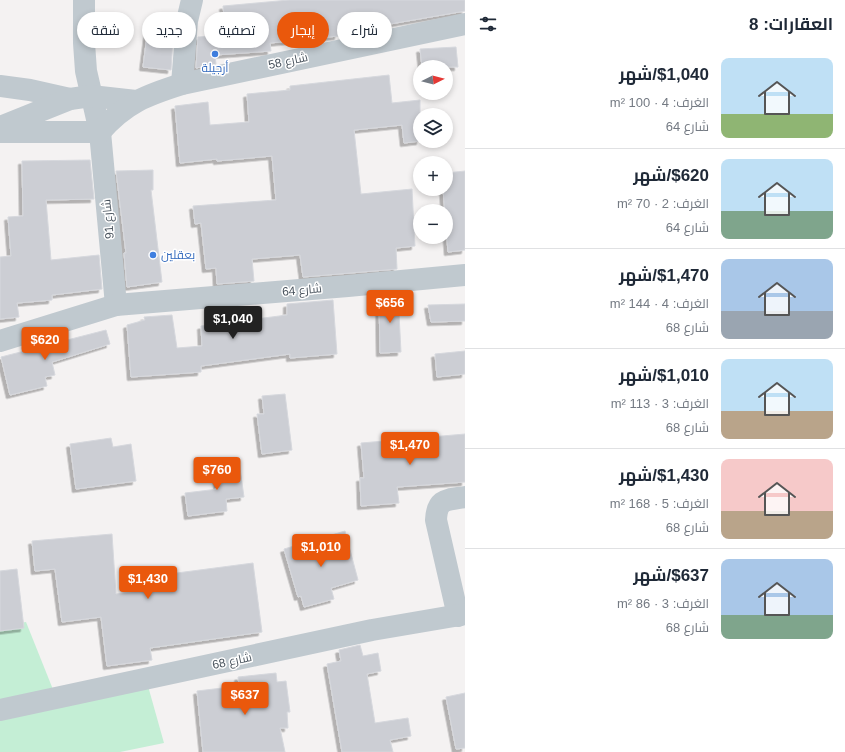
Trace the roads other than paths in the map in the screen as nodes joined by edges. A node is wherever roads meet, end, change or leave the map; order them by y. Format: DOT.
graph roads {
  1 [pos="84,0"];
  2 [pos="192,0"];
  3 [pos="465,24"];
  4 [pos="182,84"];
  5 [pos="0,86"];
  6 [pos="81,98"];
  7 [pos="136,101"];
  8 [pos="0,127"];
  9 [pos="0,132"];
  10 [pos="100,132"];
  11 [pos="465,275"];
  12 [pos="116,305"];
  13 [pos="0,341"];
  14 [pos="465,497"];
  15 [pos="461,615"];
  16 [pos="0,710"];
  1 -- 6 [label="street, شارع 91"];
  2 -- 4 [label="street"];
  3 -- 4 [label="street, شارع 58"];
  4 -- 7 [label="street, شارع 58"];
  5 -- 6 [label="street"];
  6 -- 7 [label="street, شارع 58"];
  6 -- 8 [label="street, شارع 58"];
  6 -- 10 [label="street, شارع 91"];
  7 -- 10 [label="street, شارع 58"];
  9 -- 10 [label="street"];
  10 -- 12 [label="street, شارع 91"];
  11 -- 12 [label="street, شارع 64"];
  12 -- 13 [label="street, شارع 64"];
  14 -- 15 [label="street"];
  15 -- 16 [label="street, شارع 68"];
}
